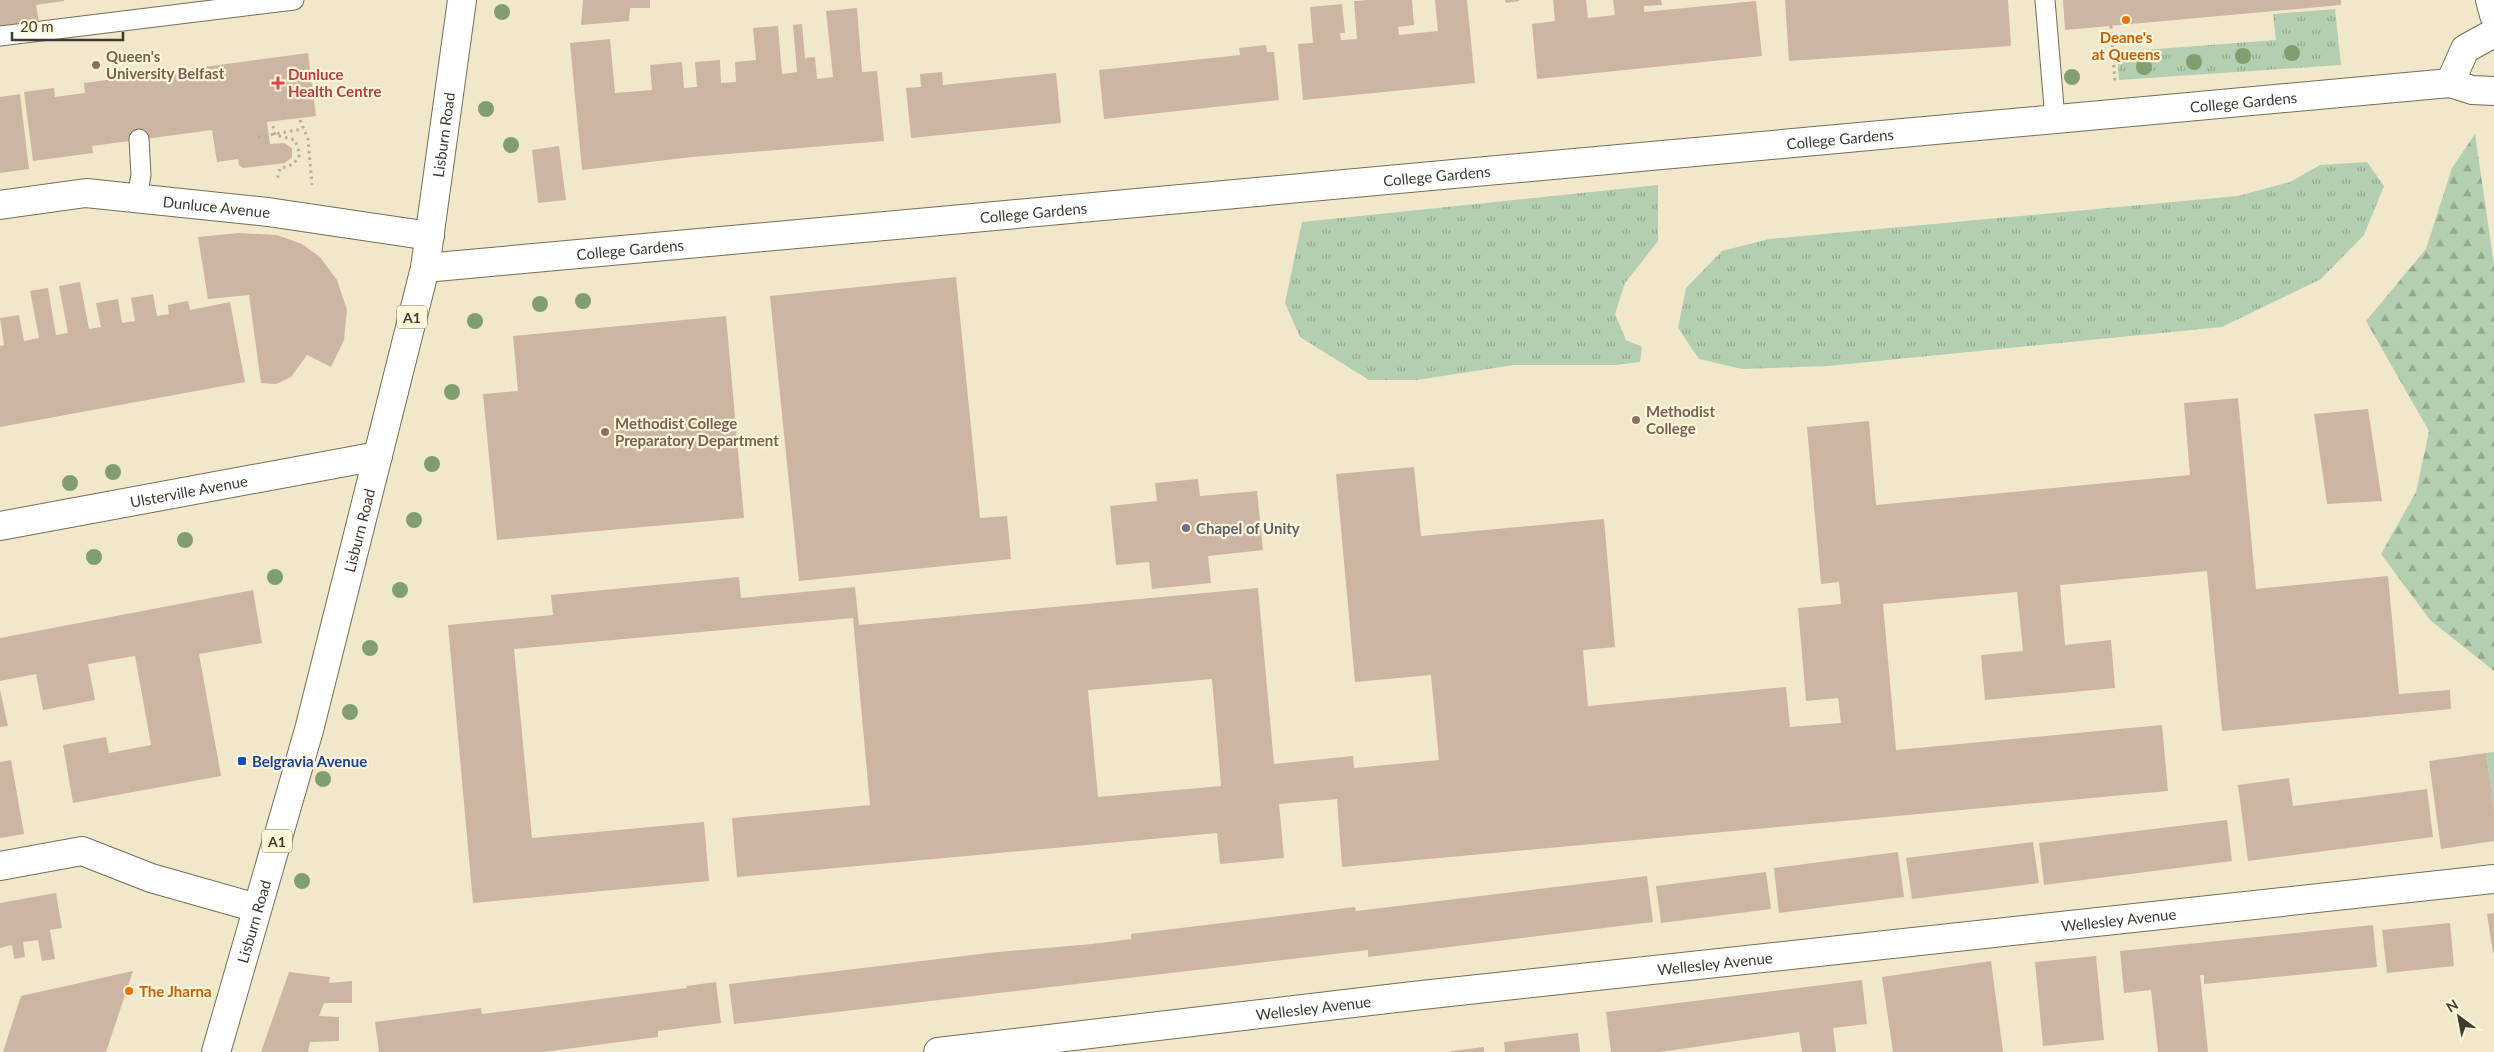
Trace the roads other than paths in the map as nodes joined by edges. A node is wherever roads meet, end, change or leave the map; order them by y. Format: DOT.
graph roads {
  1 [pos="294,0"];
  2 [pos="462,0"];
  3 [pos="2045,0"];
  4 [pos="2490,0"];
  5 [pos="2494,14"];
  6 [pos="2494,33"];
  7 [pos="0,36"];
  8 [pos="2450,83"];
  9 [pos="2494,91"];
  10 [pos="2055,120"];
  11 [pos="139,139"];
  12 [pos="137,197"];
  13 [pos="0,205"];
  14 [pos="430,236"];
  15 [pos="425,268"];
  16 [pos="378,456"];
  17 [pos="0,526"];
  18 [pos="0,866"];
  19 [pos="2494,879"];
  20 [pos="257,908"];
  21 [pos="216,1052"];
  22 [pos="938,1052"];
  1 -- 7 [label="lane"];
  2 -- 14 [label="street, Lisburn Road / A1"];
  3 -- 10 [label="lane"];
  4 -- 5 [label="street"];
  6 -- 8 [label="street"];
  8 -- 9 [label="street, College Gardens"];
  8 -- 10 [label="street, College Gardens"];
  10 -- 15 [label="street, College Gardens"];
  11 -- 12 [label="lane"];
  12 -- 13 [label="street, Dunluce Avenue"];
  12 -- 14 [label="street, Dunluce Avenue"];
  14 -- 15 [label="street, Lisburn Road / A1"];
  15 -- 16 [label="street, Lisburn Road / A1"];
  16 -- 17 [label="street, Ulsterville Avenue"];
  16 -- 20 [label="street, Lisburn Road / A1"];
  18 -- 20 [label="street"];
  19 -- 22 [label="street, Wellesley Avenue"];
  20 -- 21 [label="street, Lisburn Road / A1"];
}
